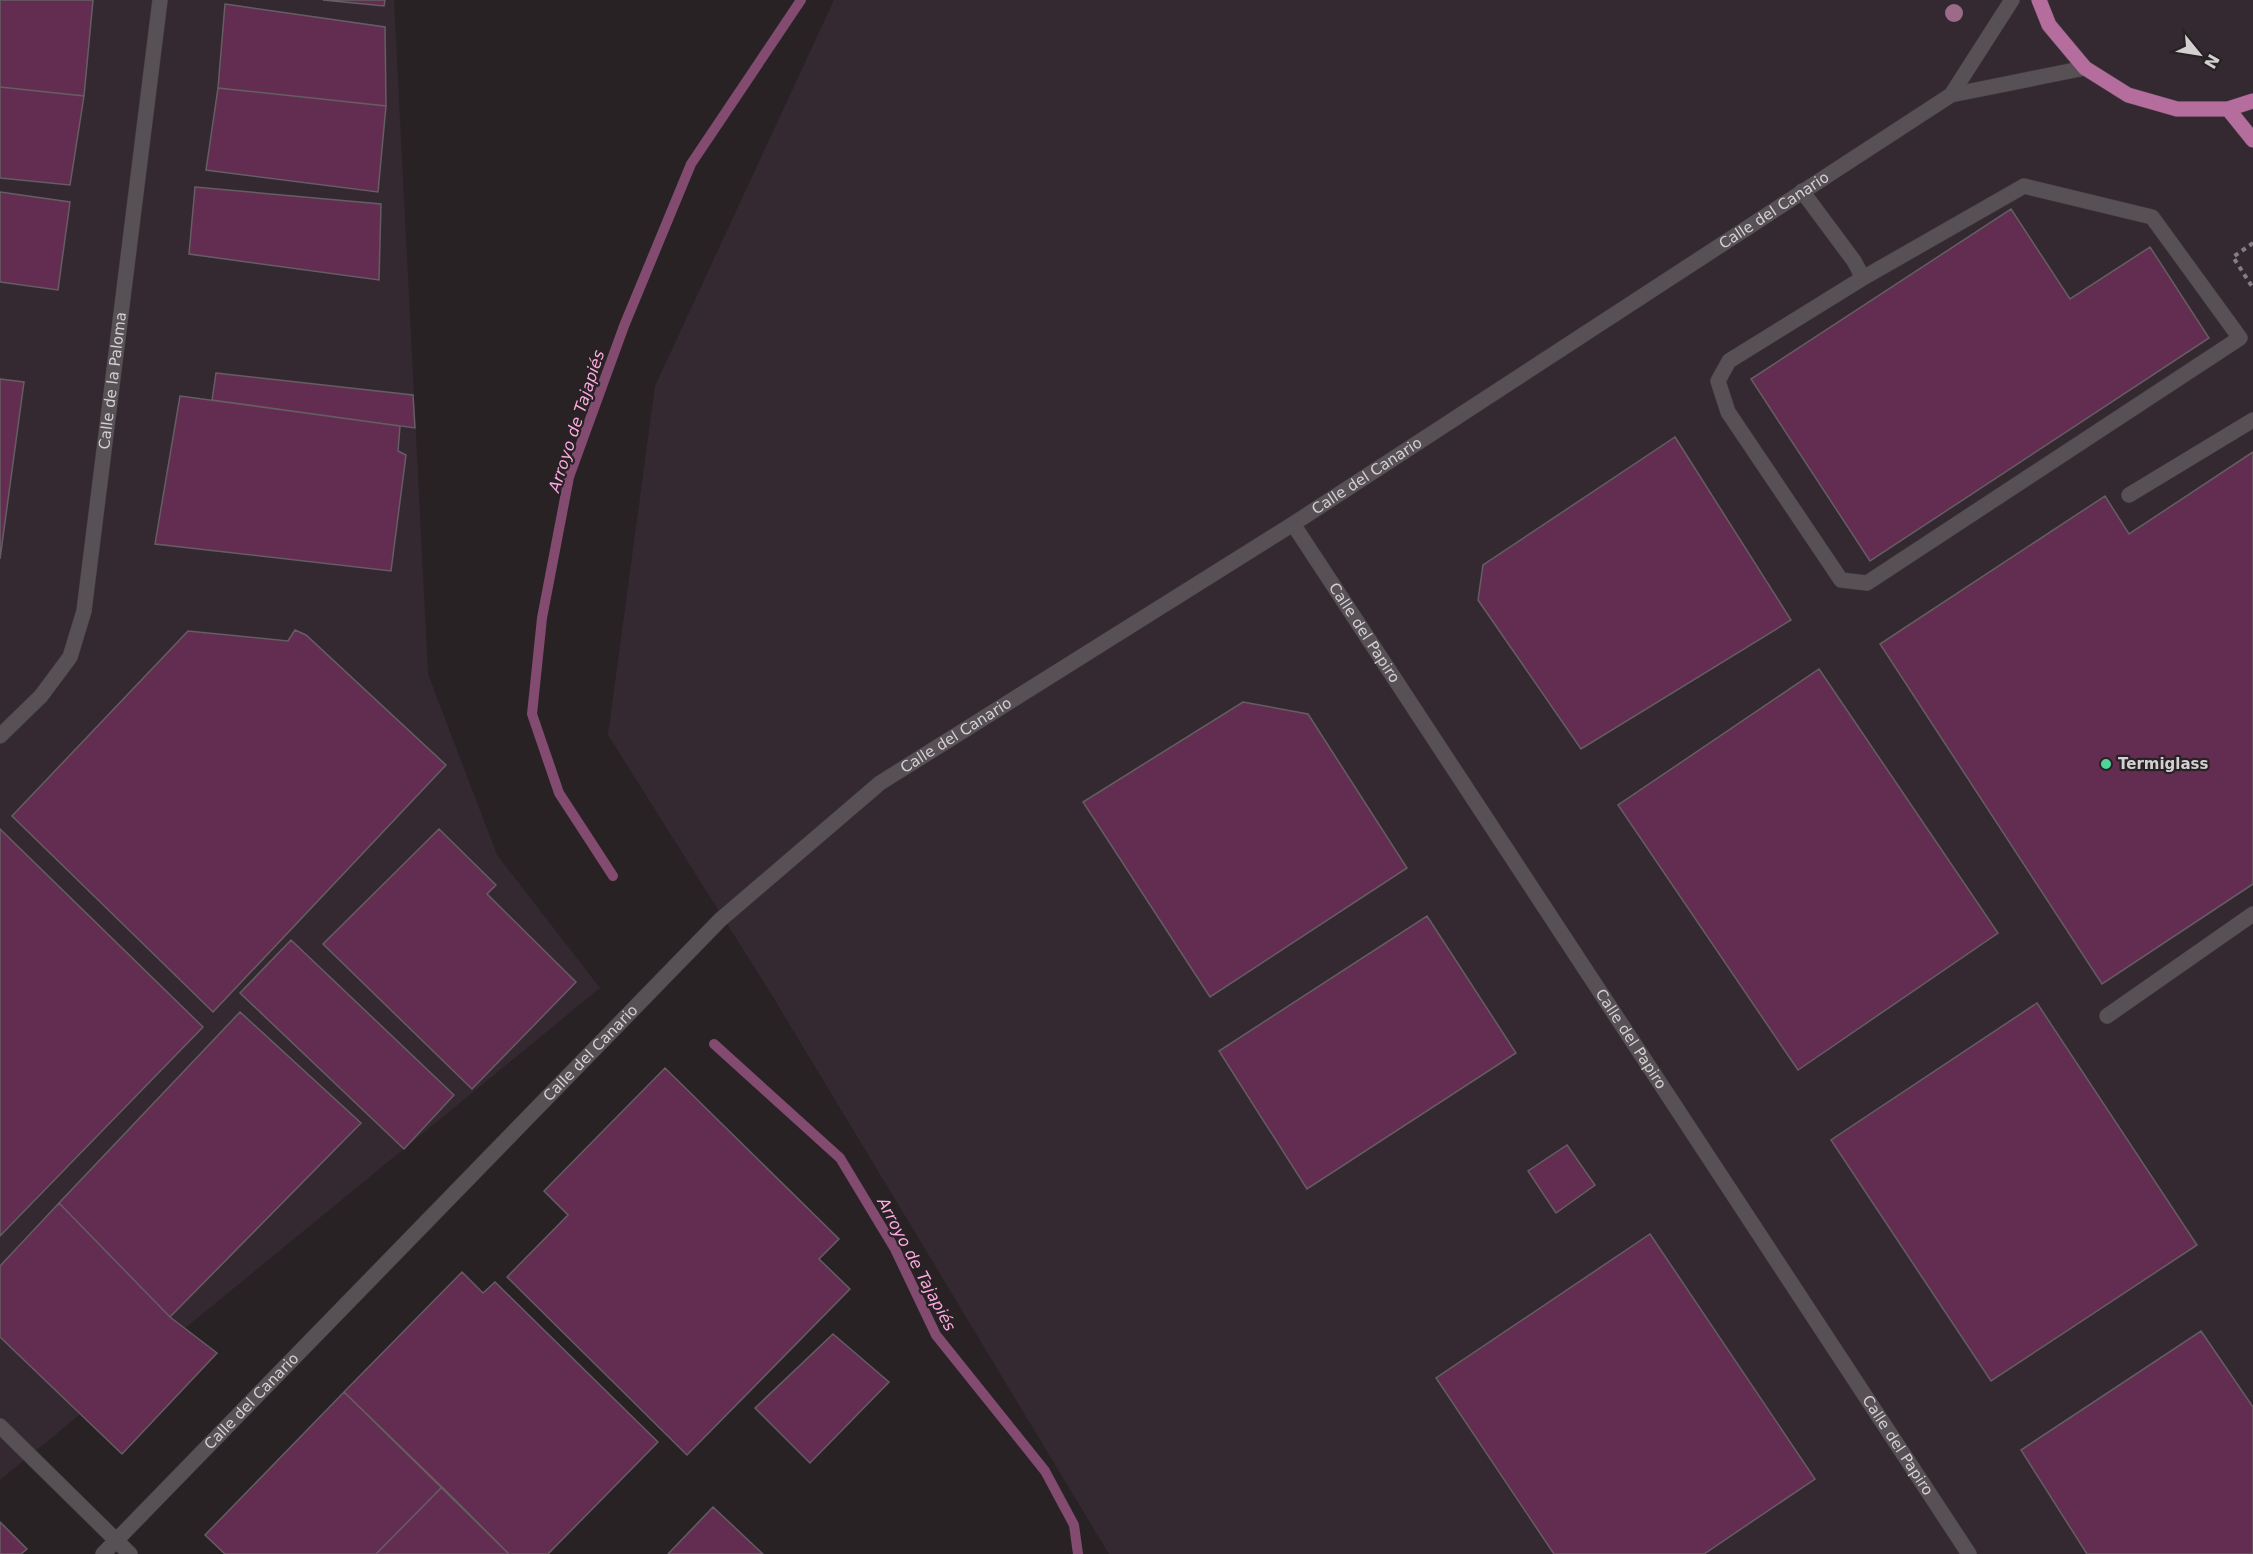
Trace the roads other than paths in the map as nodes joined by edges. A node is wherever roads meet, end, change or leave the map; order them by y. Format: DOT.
graph roads {
  1 [pos="160,0"];
  2 [pos="2012,0"];
  3 [pos="2039,0"];
  4 [pos="2085,68"];
  5 [pos="1951,95"];
  6 [pos="2253,101"];
  7 [pos="2228,109"];
  8 [pos="2253,140"];
  9 [pos="1802,191"];
  10 [pos="1863,278"];
  11 [pos="2253,420"];
  12 [pos="2129,495"];
  13 [pos="1293,524"];
  14 [pos="0,736"];
  15 [pos="2253,914"];
  16 [pos="2107,1016"];
  17 [pos="0,1426"];
  18 [pos="117,1541"];
  19 [pos="103,1554"];
  20 [pos="130,1554"];
  21 [pos="1969,1554"];
  1 -- 14 [label="street, Calle de la Paloma"];
  2 -- 5 [label="street, Calle del Canario"];
  3 -- 4 [label="main road"];
  4 -- 5 [label="street, Calle del Canario"];
  4 -- 7 [label="main road"];
  5 -- 9 [label="street, Calle del Canario"];
  6 -- 7 [label="main road"];
  7 -- 8 [label="main road"];
  9 -- 10 [label="street"];
  9 -- 13 [label="street, Calle del Canario"];
  10 -- 10 [label="street"];
  11 -- 12 [label="street"];
  13 -- 18 [label="street, Calle del Canario"];
  13 -- 21 [label="street, Calle del Papiro"];
  15 -- 16 [label="street"];
  17 -- 18 [label="street"];
  18 -- 19 [label="street, Calle del Canario"];
  18 -- 20 [label="street"];
}
